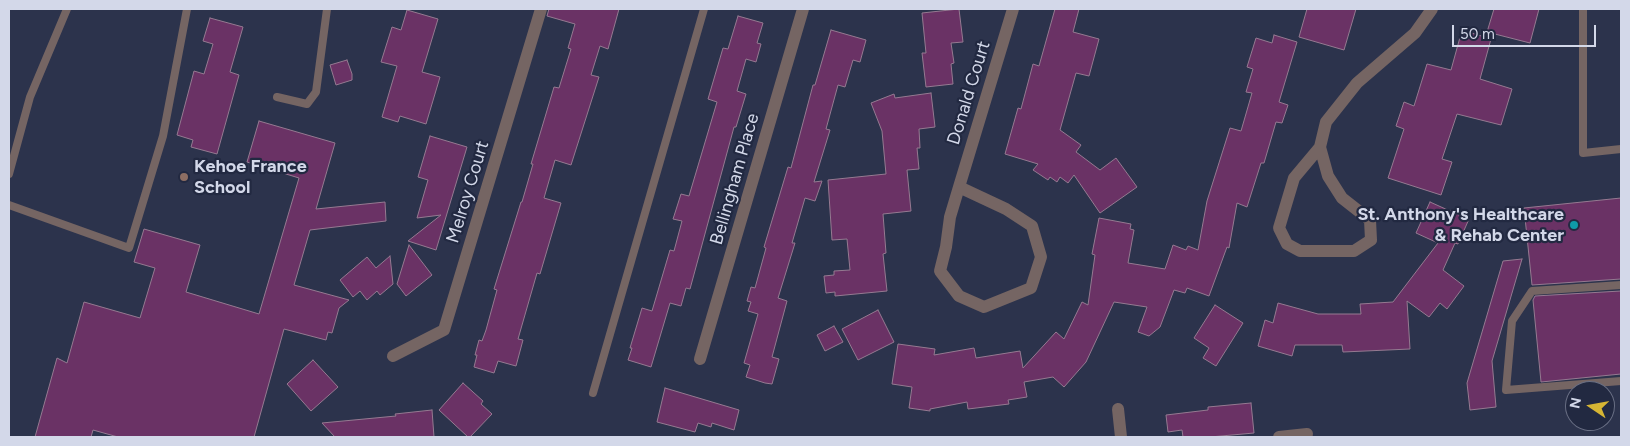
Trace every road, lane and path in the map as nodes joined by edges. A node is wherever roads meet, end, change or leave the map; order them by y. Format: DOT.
graph roads {
  1 [pos="67,9"];
  2 [pos="188,9"];
  3 [pos="326,9"];
  4 [pos="541,9"];
  5 [pos="704,9"];
  6 [pos="803,9"];
  7 [pos="1013,9"];
  8 [pos="1432,9"];
  9 [pos="1583,9"];
  10 [pos="277,98"];
  11 [pos="1320,147"];
  12 [pos="1621,149"];
  13 [pos="9,174"];
  14 [pos="959,187"];
  15 [pos="9,205"];
  16 [pos="1621,285"];
  17 [pos="393,356"];
  18 [pos="700,359"];
  19 [pos="1621,381"];
  20 [pos="593,393"];
  21 [pos="1118,409"];
  22 [pos="1307,434"];
  23 [pos="1121,437"];
  24 [pos="1279,437"];
  1 -- 13 [label="lane"];
  2 -- 15 [label="lane"];
  3 -- 10 [label="lane"];
  4 -- 17 [label="street, Melroy Court"];
  5 -- 20 [label="lane"];
  6 -- 18 [label="street, Bellingham Place"];
  7 -- 14 [label="street, Donald Court"];
  8 -- 11 [label="street"];
  9 -- 12 [label="lane"];
  11 -- 11 [label="street"];
  14 -- 14 [label="street, Donald Court"];
  16 -- 19 [label="lane"];
  21 -- 23 [label="street"];
  22 -- 24 [label="street"];
}
